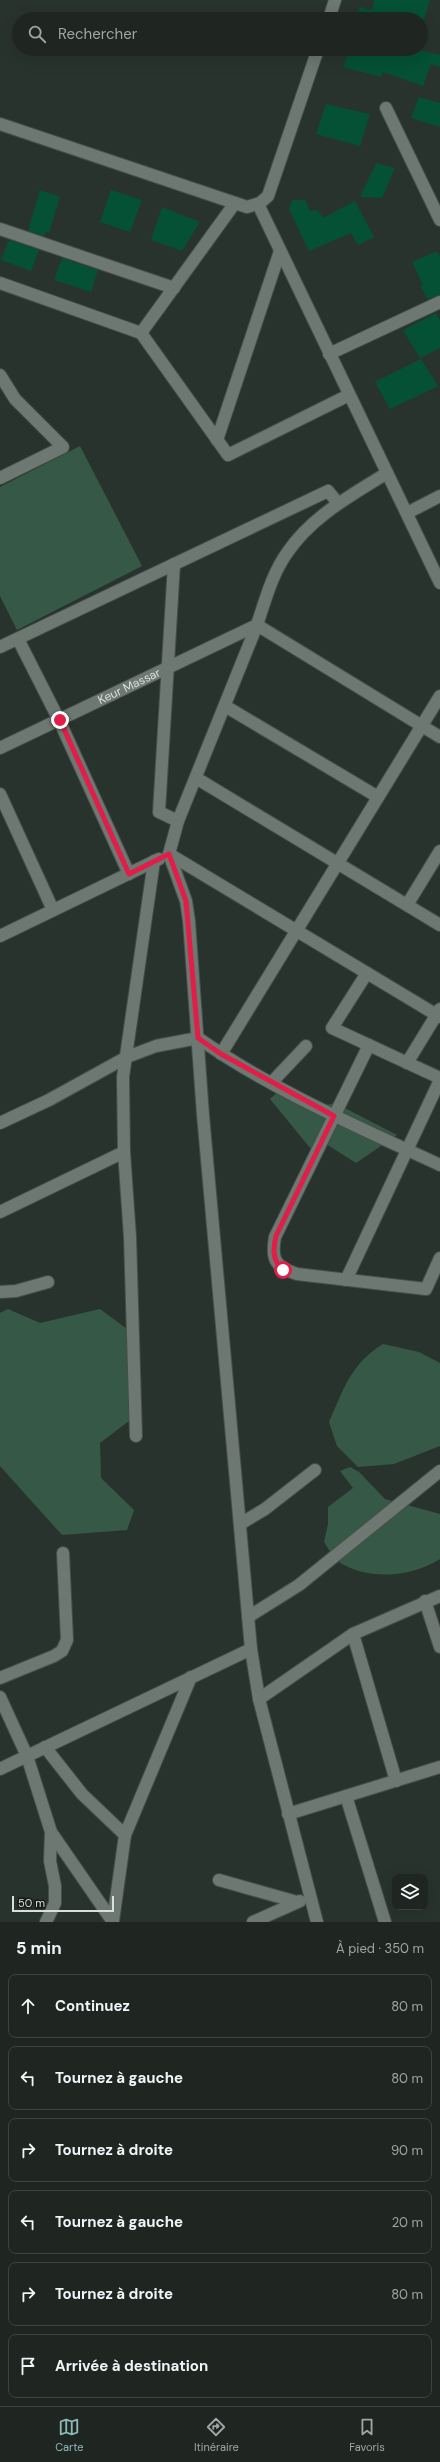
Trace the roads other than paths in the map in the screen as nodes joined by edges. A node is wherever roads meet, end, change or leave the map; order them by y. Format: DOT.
graph roads {
  1 [pos="335,0"];
  2 [pos="331,12"];
  3 [pos="316,56"];
  4 [pos="386,108"];
  5 [pos="0,124"];
  6 [pos="235,203"];
  7 [pos="258,204"];
  8 [pos="440,220"];
  9 [pos="0,229"];
  10 [pos="280,251"];
  11 [pos="0,283"];
  12 [pos="174,288"];
  13 [pos="440,302"];
  14 [pos="141,333"];
  15 [pos="329,354"];
  16 [pos="0,375"];
  17 [pos="349,395"];
  18 [pos="217,440"];
  19 [pos="387,473"];
  20 [pos="0,478"];
  21 [pos="440,496"];
  22 [pos="338,503"];
  23 [pos="407,513"];
  24 [pos="174,564"];
  25 [pos="440,583"];
  26 [pos="257,624"];
  27 [pos="18,639"];
  28 [pos="0,647"];
  29 [pos="168,667"];
  30 [pos="440,696"];
  31 [pos="225,706"];
  32 [pos="60,720"];
  33 [pos="422,726"];
  34 [pos="440,737"];
  35 [pos="0,748"];
  36 [pos="196,778"];
  37 [pos="0,794"];
  38 [pos="378,797"];
  39 [pos="178,821"];
  40 [pos="440,851"];
  41 [pos="169,854"];
  42 [pos="154,861"];
  43 [pos="338,863"];
  44 [pos="129,874"];
  45 [pos="407,905"];
  46 [pos="53,910"];
  47 [pos="440,925"];
  48 [pos="297,931"];
  49 [pos="0,936"];
  50 [pos="367,973"];
  51 [pos="439,1013"];
  52 [pos="198,1038"];
  53 [pos="369,1045"];
  54 [pos="306,1046"];
  55 [pos="221,1054"];
  56 [pos="127,1057"];
  57 [pos="407,1063"];
  58 [pos="440,1079"];
  59 [pos="272,1082"];
  60 [pos="334,1116"];
  61 [pos="0,1122"];
  62 [pos="407,1150"];
  63 [pos="124,1152"];
  64 [pos="440,1165"];
  65 [pos="0,1212"];
  66 [pos="440,1258"];
  67 [pos="346,1280"];
  68 [pos="48,1282"];
  69 [pos="0,1292"];
  70 [pos="136,1436"];
  71 [pos="315,1470"];
  72 [pos="440,1471"];
  73 [pos="240,1524"];
  74 [pos="64,1553"];
  75 [pos="440,1596"];
  76 [pos="425,1601"];
  77 [pos="248,1616"];
  78 [pos="353,1634"];
  79 [pos="440,1648"];
  80 [pos="251,1649"];
  81 [pos="191,1677"];
  82 [pos="0,1678"];
  83 [pos="0,1697"];
  84 [pos="259,1699"];
  85 [pos="45,1747"];
  86 [pos="27,1756"];
  87 [pos="440,1767"];
  88 [pos="0,1769"];
  89 [pos="396,1780"];
  90 [pos="346,1796"];
  91 [pos="288,1814"];
  92 [pos="51,1832"];
  93 [pos="125,1835"];
  94 [pos="219,1880"];
  95 [pos="309,1896"];
  96 [pos="296,1902"];
  97 [pos="46,1922"];
  98 [pos="113,1922"];
  99 [pos="253,1922"];
  100 [pos="317,1922"];
  101 [pos="385,1922"];
  1 -- 2 [label="street"];
  3 -- 7 [label="street"];
  4 -- 8 [label="street"];
  5 -- 6 [label="street"];
  6 -- 7 [label="street"];
  6 -- 12 [label="street"];
  7 -- 10 [label="street"];
  9 -- 12 [label="street"];
  10 -- 15 [label="street"];
  10 -- 18 [label="street"];
  11 -- 14 [label="street"];
  12 -- 14 [label="street"];
  13 -- 15 [label="street"];
  14 -- 18 [label="street"];
  15 -- 17 [label="street"];
  16 -- 20 [label="street"];
  17 -- 18 [label="street"];
  17 -- 19 [label="street"];
  19 -- 22 [label="street"];
  19 -- 23 [label="street"];
  21 -- 23 [label="street"];
  22 -- 24 [label="street"];
  22 -- 26 [label="street"];
  23 -- 25 [label="street"];
  24 -- 27 [label="street"];
  24 -- 29 [label="street"];
  26 -- 29 [label="street, Keur Massar"];
  26 -- 31 [label="street"];
  26 -- 33 [label="street"];
  27 -- 28 [label="street"];
  27 -- 32 [label="street"];
  29 -- 32 [label="street, Keur Massar"];
  29 -- 39 [label="street"];
  30 -- 33 [label="street"];
  31 -- 36 [label="street"];
  31 -- 38 [label="street"];
  32 -- 35 [label="street, Keur Massar"];
  32 -- 44 [label="street"];
  33 -- 34 [label="street"];
  33 -- 38 [label="street"];
  36 -- 39 [label="street"];
  36 -- 43 [label="street"];
  37 -- 46 [label="street"];
  38 -- 43 [label="street"];
  39 -- 41 [label="street"];
  40 -- 45 [label="street"];
  41 -- 42 [label="street"];
  41 -- 48 [label="street"];
  41 -- 52 [label="street"];
  42 -- 44 [label="street"];
  42 -- 56 [label="street"];
  43 -- 45 [label="street"];
  43 -- 48 [label="street"];
  44 -- 46 [label="street"];
  45 -- 47 [label="street"];
  46 -- 49 [label="street"];
  48 -- 50 [label="street"];
  48 -- 55 [label="street"];
  50 -- 51 [label="street"];
  50 -- 53 [label="street"];
  51 -- 57 [label="street"];
  52 -- 55 [label="street"];
  52 -- 56 [label="street"];
  52 -- 73 [label="street"];
  53 -- 57 [label="street"];
  53 -- 60 [label="street"];
  54 -- 59 [label="street"];
  55 -- 59 [label="street"];
  56 -- 61 [label="street"];
  56 -- 63 [label="street"];
  57 -- 58 [label="street"];
  58 -- 62 [label="street"];
  59 -- 60 [label="street"];
  60 -- 62 [label="street"];
  60 -- 67 [label="street"];
  62 -- 64 [label="street"];
  62 -- 67 [label="street"];
  63 -- 65 [label="street"];
  63 -- 70 [label="street"];
  66 -- 67 [label="street"];
  68 -- 69 [label="street"];
  71 -- 73 [label="street"];
  72 -- 77 [label="street"];
  73 -- 77 [label="street"];
  74 -- 82 [label="street"];
  75 -- 76 [label="street"];
  76 -- 78 [label="street"];
  76 -- 79 [label="street"];
  77 -- 80 [label="street"];
  78 -- 84 [label="street"];
  78 -- 89 [label="street"];
  80 -- 81 [label="street"];
  80 -- 84 [label="street"];
  81 -- 85 [label="street"];
  81 -- 93 [label="street"];
  83 -- 86 [label="street"];
  84 -- 91 [label="street"];
  85 -- 86 [label="street"];
  85 -- 93 [label="street"];
  86 -- 88 [label="street"];
  86 -- 92 [label="street"];
  87 -- 89 [label="street"];
  89 -- 90 [label="street"];
  90 -- 91 [label="street"];
  90 -- 101 [label="street"];
  91 -- 95 [label="street"];
  92 -- 97 [label="street"];
  92 -- 98 [label="street"];
  93 -- 98 [label="street"];
  94 -- 96 [label="street"];
  95 -- 96 [label="street"];
  95 -- 100 [label="street"];
  96 -- 99 [label="street"];
}
